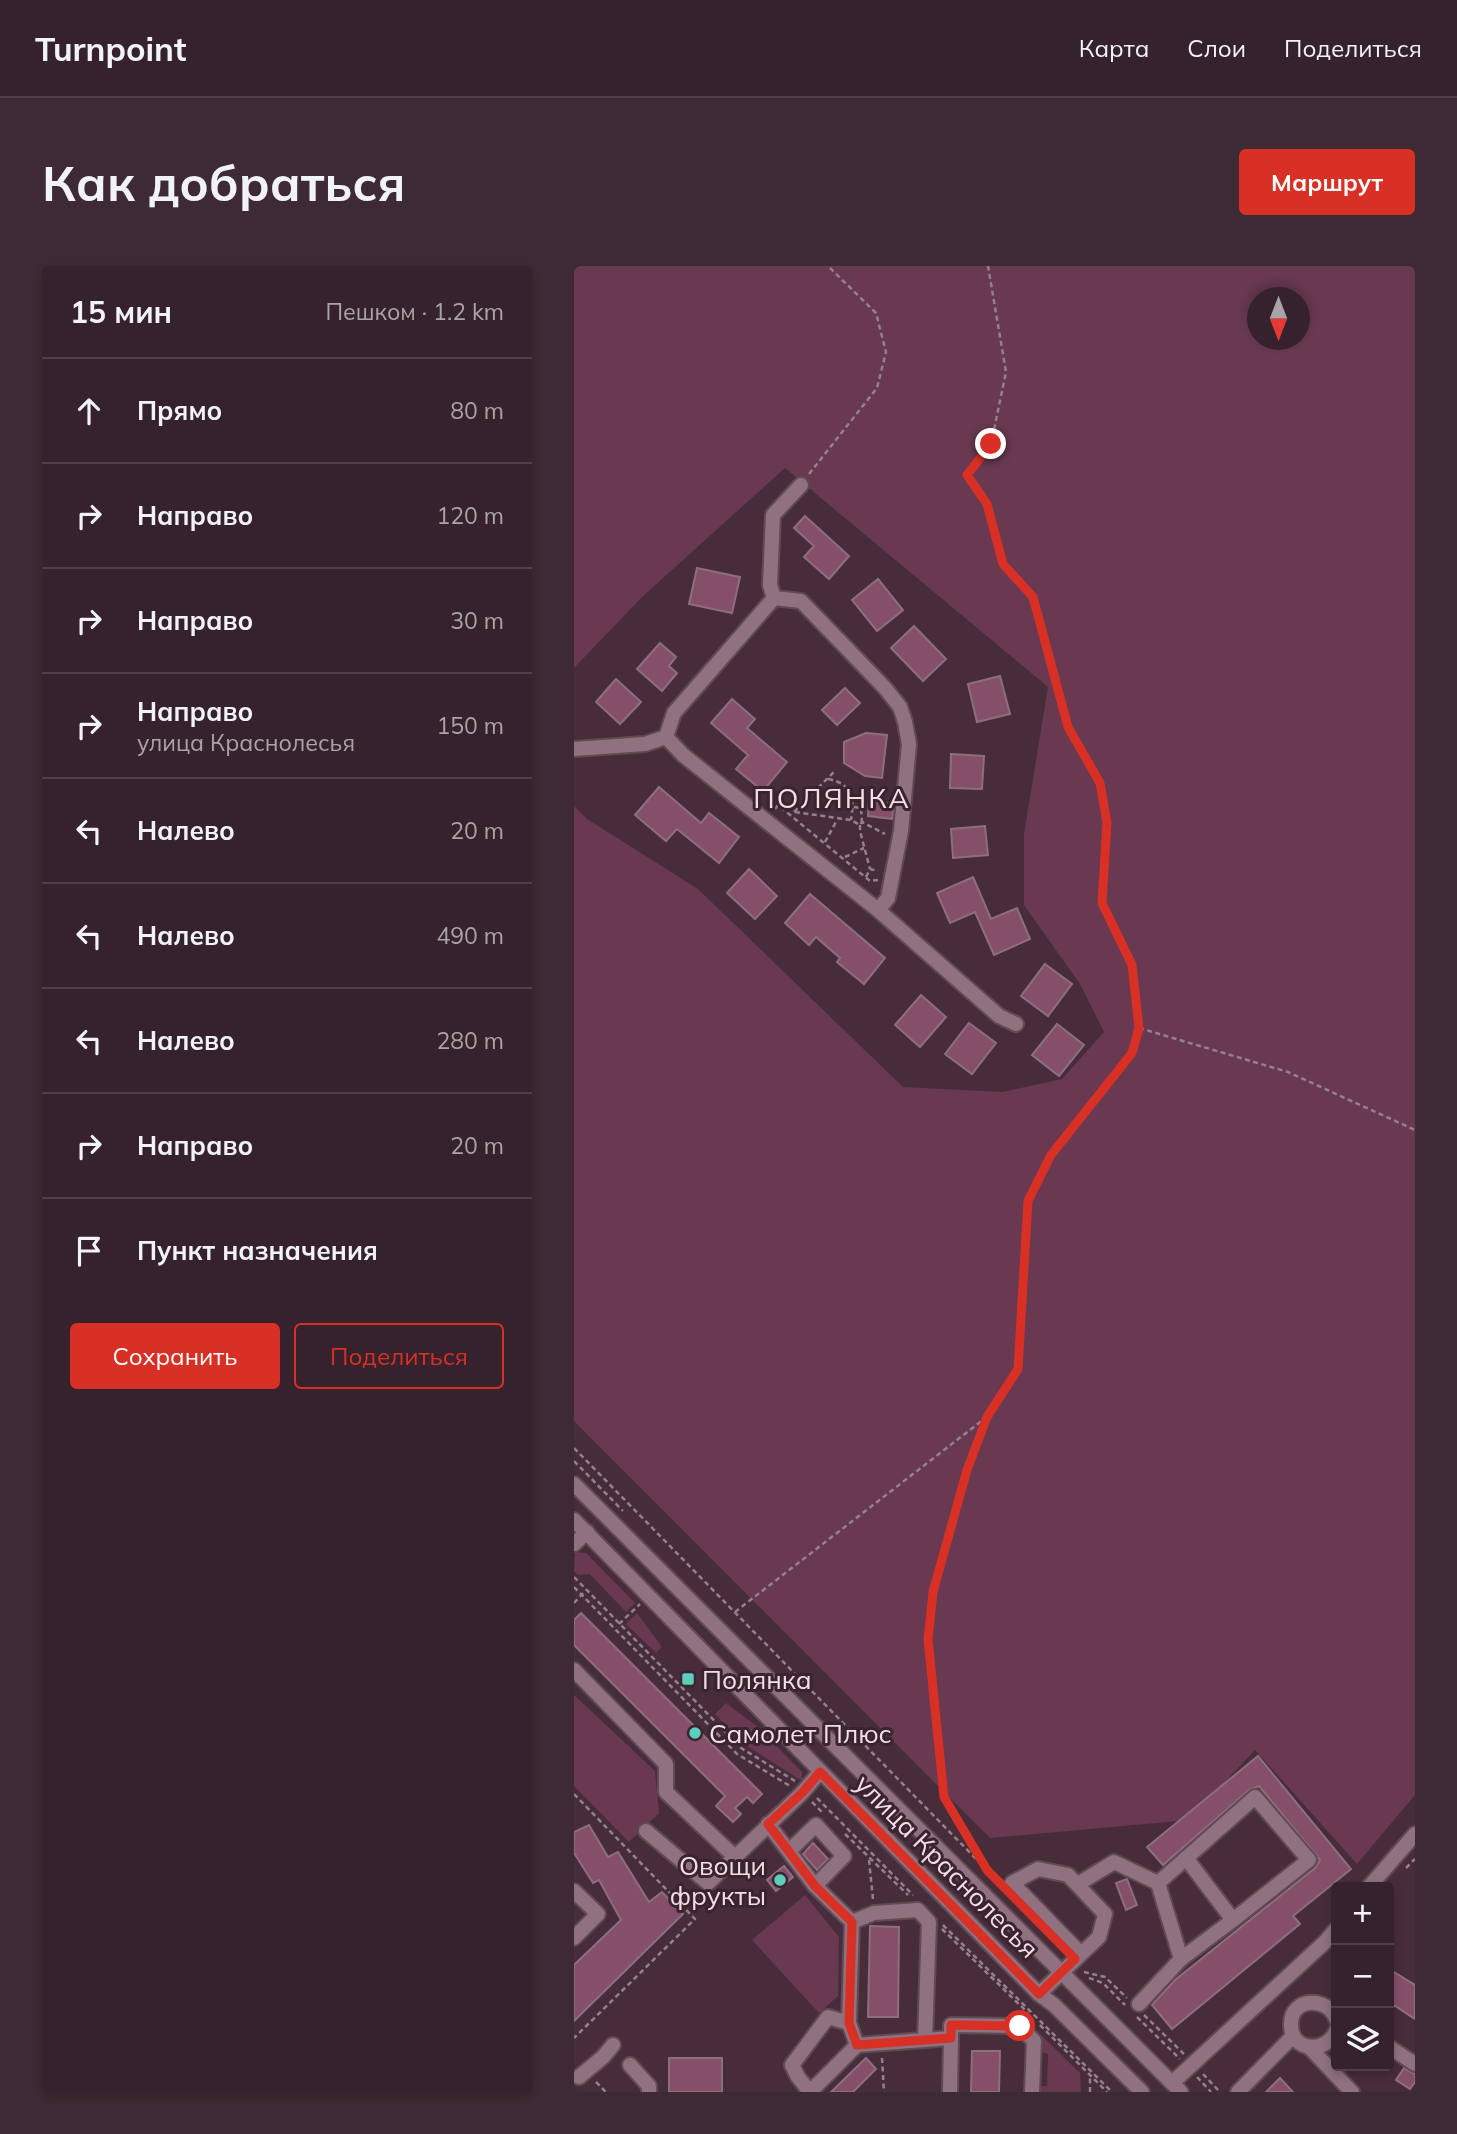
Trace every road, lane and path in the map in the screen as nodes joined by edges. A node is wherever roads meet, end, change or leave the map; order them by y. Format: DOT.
graph roads {
  1 [pos="828,266"];
  2 [pos="988,266"];
  3 [pos="801,485"];
  4 [pos="774,597"];
  5 [pos="666,737"];
  6 [pos="574,749"];
  7 [pos="834,772"];
  8 [pos="828,779"];
  9 [pos="854,807"];
  10 [pos="793,814"];
  11 [pos="837,820"];
  12 [pos="851,820"];
  13 [pos="768,821"];
  14 [pos="861,823"];
  15 [pos="887,835"];
  16 [pos="825,843"];
  17 [pos="864,848"];
  18 [pos="844,859"];
  19 [pos="883,860"];
  20 [pos="870,869"];
  21 [pos="880,873"];
  22 [pos="866,877"];
  23 [pos="878,911"];
  24 [pos="1016,1024"];
  25 [pos="1139,1028"];
  26 [pos="1415,1130"];
  27 [pos="987,1417"];
  28 [pos="574,1448"];
  29 [pos="574,1484"];
  30 [pos="574,1520"];
  31 [pos="586,1532"];
  32 [pos="574,1544"];
  33 [pos="586,1591"];
  34 [pos="574,1603"];
  35 [pos="735,1612"];
  36 [pos="574,1670"];
  37 [pos="820,1772"];
  38 [pos="574,1794"];
  39 [pos="768,1824"];
  40 [pos="646,1831"];
  41 [pos="1415,1834"];
  42 [pos="789,1851"];
  43 [pos="869,1851"];
  44 [pos="734,1857"];
  45 [pos="1186,1858"];
  46 [pos="987,1870"];
  47 [pos="1373,1882"];
  48 [pos="1158,1883"];
  49 [pos="1078,1884"];
  50 [pos="815,1886"];
  51 [pos="1004,1888"];
  52 [pos="574,1891"];
  53 [pos="874,1913"];
  54 [pos="1233,1920"];
  55 [pos="852,1922"];
  56 [pos="1331,1934"];
  57 [pos="574,1938"];
  58 [pos="1078,1957"];
  59 [pos="1181,1959"];
  60 [pos="1060,1972"];
  61 [pos="1039,1994"];
  62 [pos="1139,2008"];
  63 [pos="1331,2011"];
  64 [pos="849,2023"];
  65 [pos="1293,2036"];
  66 [pos="574,2038"];
  67 [pos="951,2038"];
  68 [pos="925,2040"];
  69 [pos="1331,2040"];
  70 [pos="613,2045"];
  71 [pos="857,2045"];
  72 [pos="1310,2048"];
  73 [pos="1394,2050"];
  74 [pos="1192,2062"];
  75 [pos="1415,2064"];
  76 [pos="630,2065"];
  77 [pos="1088,2066"];
  78 [pos="577,2074"];
  79 [pos="1176,2087"];
  80 [pos="583,2092"];
  81 [pos="649,2092"];
  82 [pos="884,2092"];
  83 [pos="950,2092"];
  84 [pos="1032,2092"];
  85 [pos="1090,2092"];
  86 [pos="1142,2092"];
  87 [pos="1220,2092"];
  88 [pos="1238,2092"];
  89 [pos="1352,2092"];
  1 -- 3 [label="path"];
  2 -- 25 [label="path"];
  3 -- 4 [label="street"];
  4 -- 5 [label="street"];
  4 -- 23 [label="street"];
  5 -- 6 [label="street"];
  5 -- 13 [label="street"];
  7 -- 8 [label="path"];
  8 -- 9 [label="path"];
  8 -- 10 [label="path"];
  9 -- 12 [label="path"];
  9 -- 14 [label="path"];
  10 -- 11 [label="path"];
  10 -- 13 [label="path"];
  10 -- 16 [label="path"];
  11 -- 12 [label="path"];
  11 -- 16 [label="path"];
  12 -- 14 [label="path"];
  13 -- 23 [label="street"];
  14 -- 15 [label="path"];
  14 -- 17 [label="path"];
  16 -- 18 [label="path"];
  17 -- 18 [label="path"];
  17 -- 20 [label="path"];
  18 -- 22 [label="path"];
  19 -- 21 [label="path"];
  20 -- 21 [label="path"];
  20 -- 22 [label="path"];
  21 -- 22 [label="path"];
  23 -- 24 [label="street"];
  25 -- 26 [label="path"];
  25 -- 27 [label="path"];
  27 -- 35 [label="path"];
  27 -- 46 [label="path"];
  28 -- 35 [label="path"];
  29 -- 60 [label="street, улица Краснолесья"];
  30 -- 31 [label="street, улица Краснолесья"];
  31 -- 32 [label="street"];
  31 -- 37 [label="street, улица Краснолесья"];
  33 -- 34 [label="path"];
  35 -- 46 [label="path"];
  36 -- 44 [label="street"];
  37 -- 39 [label="street"];
  37 -- 61 [label="street, улица Краснолесья"];
  38 -- 66 [label="path"];
  39 -- 42 [label="street"];
  39 -- 44 [label="street"];
  40 -- 44 [label="street"];
  41 -- 47 [label="street"];
  42 -- 50 [label="street"];
  42 -- 50 [label="street"];
  43 -- 53 [label="path"];
  45 -- 48 [label="street"];
  45 -- 54 [label="street"];
  45 -- 54 [label="street"];
  46 -- 51 [label="path"];
  48 -- 49 [label="street"];
  48 -- 59 [label="street"];
  49 -- 58 [label="street"];
  49 -- 58 [label="street"];
  50 -- 55 [label="street"];
  52 -- 57 [label="street"];
  53 -- 55 [label="street"];
  53 -- 68 [label="street"];
  54 -- 59 [label="street"];
  55 -- 64 [label="street"];
  56 -- 74 [label="street"];
  58 -- 60 [label="street"];
  58 -- 62 [label="path"];
  59 -- 62 [label="street"];
  60 -- 61 [label="street"];
  60 -- 79 [label="street, улица Краснолесья"];
  61 -- 86 [label="street, улица Краснолесья"];
  62 -- 74 [label="path"];
  63 -- 65 [label="street"];
  64 -- 71 [label="street"];
  64 -- 71 [label="street"];
  65 -- 72 [label="street"];
  65 -- 88 [label="street"];
  67 -- 68 [label="street"];
  67 -- 83 [label="street"];
  67 -- 84 [label="street"];
  68 -- 71 [label="street"];
  69 -- 72 [label="street"];
  70 -- 78 [label="street"];
  71 -- 82 [label="path"];
  72 -- 89 [label="street"];
  73 -- 75 [label="street"];
  74 -- 79 [label="street"];
  74 -- 87 [label="path"];
  76 -- 81 [label="street"];
  77 -- 85 [label="path"];
  78 -- 80 [label="street"];
}
